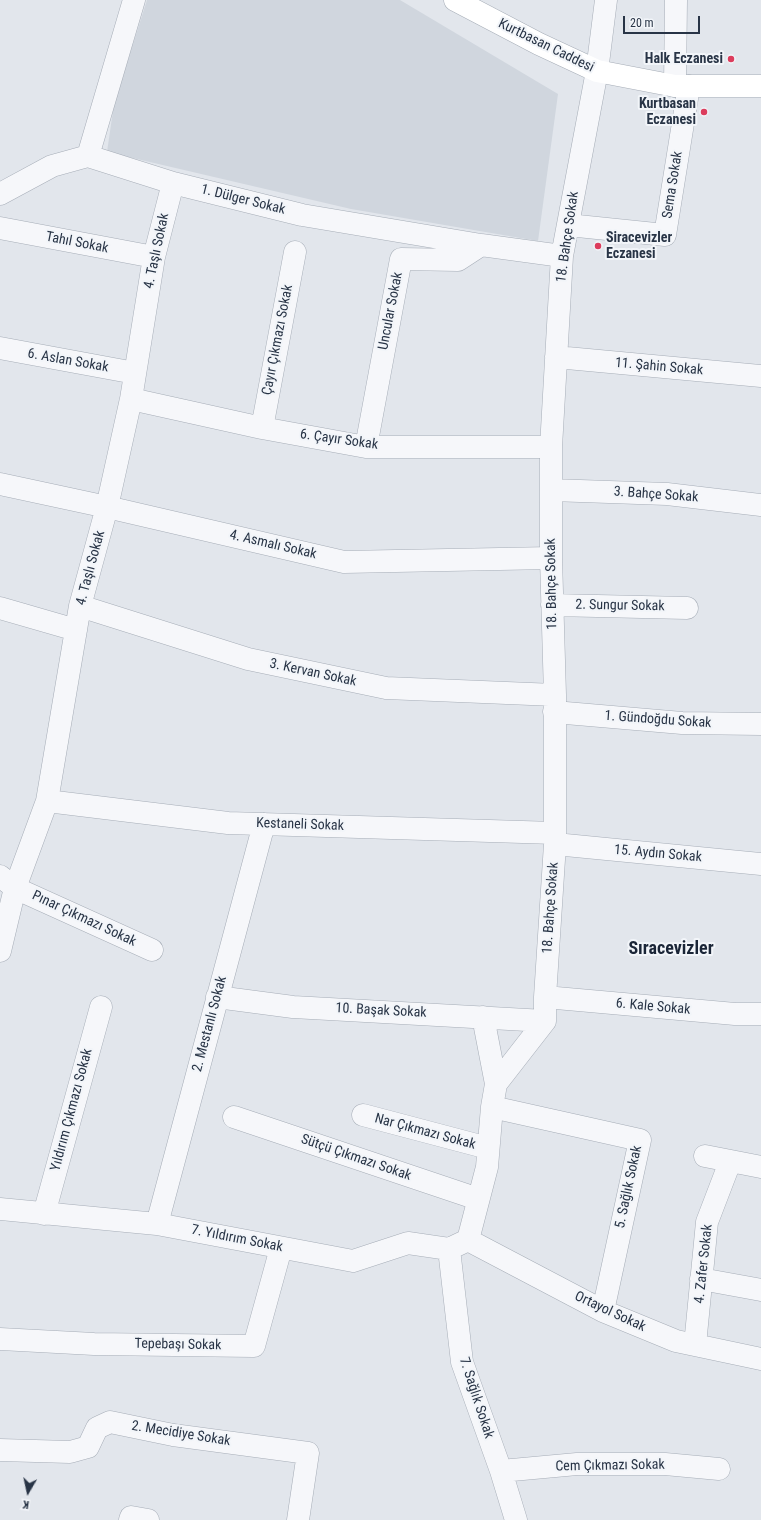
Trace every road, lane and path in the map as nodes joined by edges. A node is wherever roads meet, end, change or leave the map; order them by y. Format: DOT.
graph roads {
  1 [pos="134,0"];
  2 [pos="455,0"];
  3 [pos="606,0"];
  4 [pos="676,0"];
  5 [pos="597,71"];
  6 [pos="682,86"];
  7 [pos="761,86"];
  8 [pos="88,156"];
  9 [pos="173,183"];
  10 [pos="0,194"];
  11 [pos="568,225"];
  12 [pos="0,228"];
  13 [pos="481,245"];
  14 [pos="295,252"];
  15 [pos="562,256"];
  16 [pos="154,257"];
  17 [pos="0,348"];
  18 [pos="556,357"];
  19 [pos="135,374"];
  20 [pos="761,376"];
  21 [pos="131,399"];
  22 [pos="262,428"];
  23 [pos="366,447"];
  24 [pos="551,447"];
  25 [pos="0,484"];
  26 [pos="551,490"];
  27 [pos="761,505"];
  28 [pos="107,507"];
  29 [pos="551,558"];
  30 [pos="552,605"];
  31 [pos="80,606"];
  32 [pos="0,608"];
  33 [pos="687,608"];
  34 [pos="76,630"];
  35 [pos="555,704"];
  36 [pos="761,724"];
  37 [pos="48,801"];
  38 [pos="264,824"];
  39 [pos="555,838"];
  40 [pos="761,864"];
  41 [pos="8,882"];
  42 [pos="152,950"];
  43 [pos="0,951"];
  44 [pos="217,997"];
  45 [pos="545,997"];
  46 [pos="101,1007"];
  47 [pos="761,1014"];
  48 [pos="482,1017"];
  49 [pos="545,1022"];
  50 [pos="496,1084"];
  51 [pos="492,1107"];
  52 [pos="363,1115"];
  53 [pos="234,1117"];
  54 [pos="488,1148"];
  55 [pos="704,1156"];
  56 [pos="730,1162"];
  57 [pos="761,1167"];
  58 [pos="478,1199"];
  59 [pos="0,1209"];
  60 [pos="44,1214"];
  61 [pos="156,1224"];
  62 [pos="458,1244"];
  63 [pos="281,1248"];
  64 [pos="701,1279"];
  65 [pos="761,1290"];
  66 [pos="603,1311"];
  67 [pos="0,1339"];
  68 [pos="695,1345"];
  69 [pos="761,1359"];
  70 [pos="0,1450"];
  71 [pos="719,1469"];
  72 [pos="501,1471"];
  73 [pos="298,1520"];
  74 [pos="516,1520"];
  1 -- 8 [label="street"];
  2 -- 5 [label="main road, Kurtbasan Caddesi"];
  3 -- 5 [label="street, 18. Bahçe Sokak"];
  4 -- 6 [label="street"];
  5 -- 6 [label="main road, Kurtbasan Caddesi"];
  5 -- 11 [label="street, 18. Bahçe Sokak"];
  6 -- 7 [label="main road, Kurtbasan Caddesi"];
  6 -- 11 [label="street, Sema Sokak"];
  8 -- 9 [label="street, 1. Dülger Sokak"];
  8 -- 10 [label="street"];
  9 -- 13 [label="street, 1. Dülger Sokak"];
  9 -- 16 [label="street, 4. Taşlı Sokak"];
  11 -- 15 [label="street, 18. Bahçe Sokak"];
  12 -- 16 [label="street, Tahıl Sokak"];
  13 -- 15 [label="street, 1. Dülger Sokak"];
  13 -- 23 [label="street, Uncular Sokak"];
  14 -- 22 [label="street, Çayır Çıkmazı Sokak"];
  15 -- 18 [label="street, 18. Bahçe Sokak"];
  16 -- 19 [label="street, 4. Taşlı Sokak"];
  17 -- 19 [label="street, 6. Aslan Sokak"];
  18 -- 20 [label="street, 11. Şahin Sokak"];
  18 -- 24 [label="street, 18. Bahçe Sokak"];
  19 -- 21 [label="street, 4. Taşlı Sokak"];
  21 -- 22 [label="street, 6. Çayır Sokak"];
  21 -- 28 [label="street, 4. Taşlı Sokak"];
  22 -- 23 [label="street, 6. Çayır Sokak"];
  23 -- 24 [label="street, 6. Çayır Sokak"];
  24 -- 26 [label="street, 18. Bahçe Sokak"];
  25 -- 28 [label="street, 4. Asmalı Sokak"];
  26 -- 27 [label="street, 3. Bahçe Sokak"];
  26 -- 29 [label="street, 18. Bahçe Sokak"];
  28 -- 29 [label="street, 4. Asmalı Sokak"];
  28 -- 31 [label="street, 4. Taşlı Sokak"];
  29 -- 30 [label="street, 18. Bahçe Sokak"];
  30 -- 33 [label="street, 2. Sungur Sokak"];
  30 -- 35 [label="street, 18. Bahçe Sokak"];
  31 -- 34 [label="street, 4. Taşlı Sokak"];
  31 -- 35 [label="street, 3. Kervan Sokak"];
  32 -- 34 [label="street"];
  34 -- 37 [label="street, 4. Taşlı Sokak"];
  35 -- 36 [label="street, 1. Gündoğdu Sokak"];
  35 -- 39 [label="street, 18. Bahçe Sokak"];
  37 -- 38 [label="street, Kestaneli Sokak"];
  37 -- 41 [label="street, 4. Taşlı Sokak"];
  38 -- 39 [label="street, Kestaneli Sokak"];
  38 -- 44 [label="street, 2. Mestanlı Sokak"];
  39 -- 40 [label="street, 15. Aydın Sokak"];
  39 -- 45 [label="street, 18. Bahçe Sokak"];
  41 -- 42 [label="street, Pınar Çıkmazı Sokak"];
  41 -- 43 [label="street, 4. Taşlı Sokak"];
  44 -- 48 [label="street, 10. Başak Sokak"];
  44 -- 61 [label="street, 2. Mestanlı Sokak"];
  45 -- 47 [label="street, 6. Kale Sokak"];
  45 -- 49 [label="street, 18. Bahçe Sokak"];
  46 -- 60 [label="street, Yıldırım Çıkmazı Sokak"];
  48 -- 49 [label="street, 10. Başak Sokak"];
  48 -- 50 [label="street"];
  49 -- 50 [label="street"];
  50 -- 51 [label="street"];
  51 -- 54 [label="street"];
  51 -- 66 [label="street, 5. Sağlık Sokak"];
  52 -- 54 [label="street, Nar Çıkmazı Sokak"];
  53 -- 58 [label="street, Sütçü Çıkmazı Sokak"];
  54 -- 58 [label="street"];
  55 -- 56 [label="street"];
  56 -- 57 [label="street"];
  56 -- 64 [label="street, 4. Zafer Sokak"];
  58 -- 62 [label="street"];
  59 -- 60 [label="street, 7. Yıldırım Sokak"];
  60 -- 61 [label="street, 7. Yıldırım Sokak"];
  61 -- 63 [label="street, 7. Yıldırım Sokak"];
  62 -- 63 [label="street, 7. Yıldırım Sokak"];
  62 -- 66 [label="street, Ortayol Sokak"];
  62 -- 72 [label="street, 7. Sağlık Sokak"];
  63 -- 67 [label="street, Tepebaşı Sokak"];
  64 -- 65 [label="street"];
  64 -- 68 [label="street, 4. Zafer Sokak"];
  66 -- 68 [label="street, Ortayol Sokak"];
  68 -- 69 [label="street, Ortayol Sokak"];
  70 -- 73 [label="street, 2. Mecidiye Sokak"];
  71 -- 72 [label="street, Cem Çıkmazı Sokak"];
  72 -- 74 [label="street, 7. Sağlık Sokak"];
}
